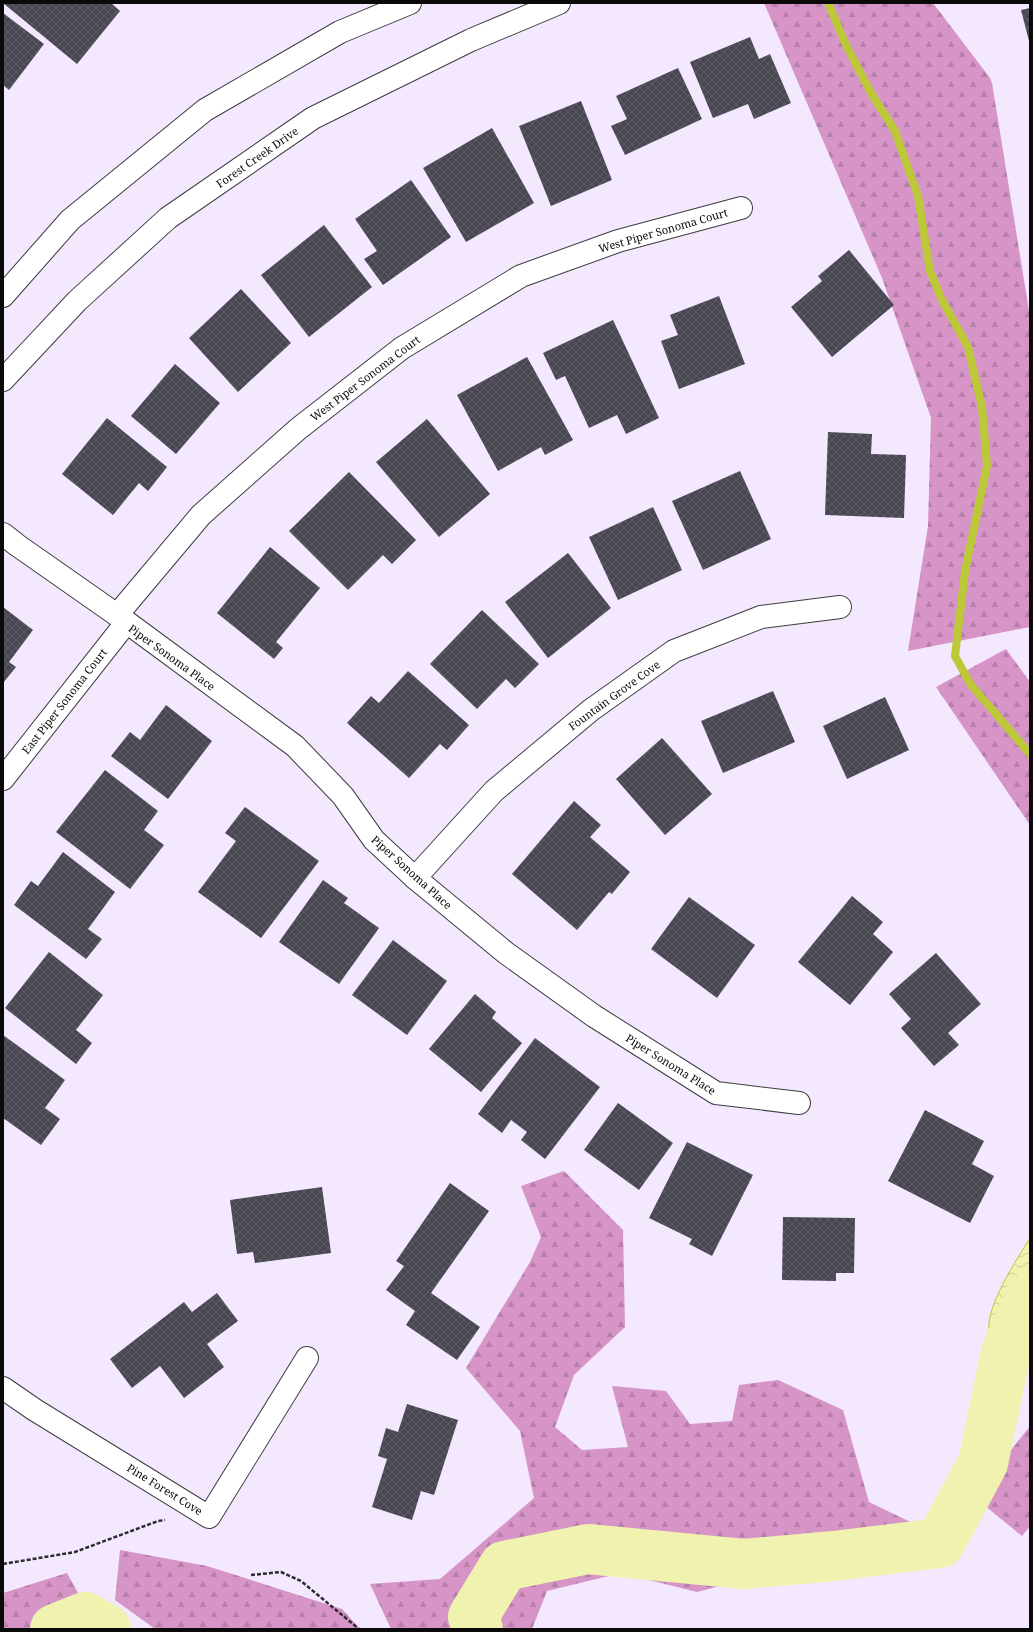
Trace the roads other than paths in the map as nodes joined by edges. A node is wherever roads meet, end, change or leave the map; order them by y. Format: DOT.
graph roads {
  1 [pos="410,3"];
  2 [pos="558,3"];
  3 [pos="741,208"];
  4 [pos="3,296"];
  5 [pos="3,380"];
  6 [pos="3,534"];
  7 [pos="840,607"];
  8 [pos="121,619"];
  9 [pos="3,779"];
  10 [pos="415,878"];
  11 [pos="799,1103"];
  12 [pos="307,1358"];
  13 [pos="3,1388"];
  1 -- 4 [label="street"];
  2 -- 5 [label="street, Forest Creek Drive"];
  3 -- 8 [label="street, West Piper Sonoma Court"];
  6 -- 8 [label="street, Piper Sonoma Place"];
  7 -- 10 [label="street, Fountain Grove Cove"];
  8 -- 9 [label="street, East Piper Sonoma Court"];
  8 -- 10 [label="street, Piper Sonoma Place"];
  10 -- 11 [label="street, Piper Sonoma Place"];
  12 -- 13 [label="street, Pine Forest Cove"];
}
